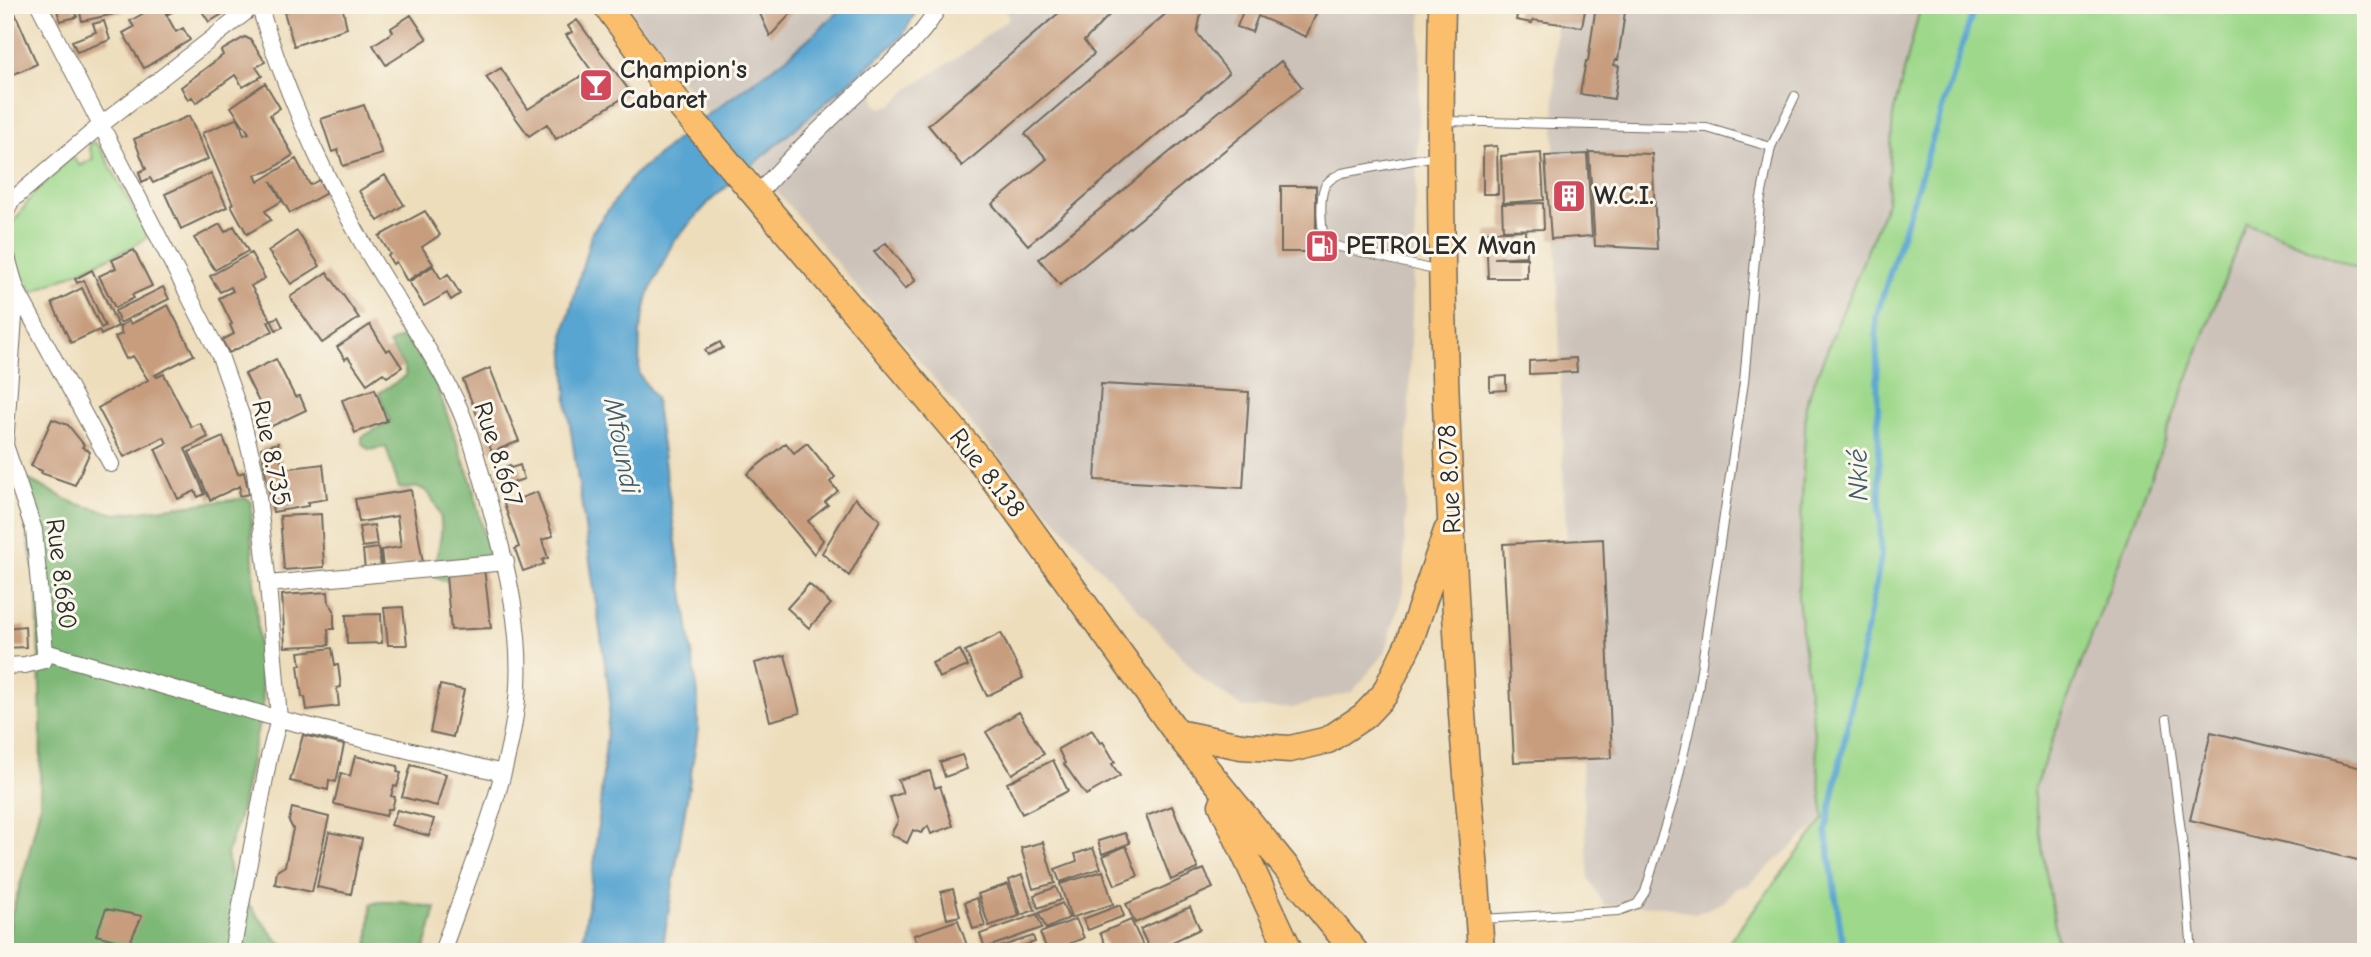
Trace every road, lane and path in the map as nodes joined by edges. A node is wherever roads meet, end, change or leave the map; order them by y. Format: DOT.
graph roads {
  1 [pos="38,5"];
  2 [pos="257,5"];
  3 [pos="606,5"];
  4 [pos="939,5"];
  5 [pos="1442,5"];
  6 [pos="1794,96"];
  7 [pos="1440,121"];
  8 [pos="102,124"];
  9 [pos="1771,147"];
  10 [pos="1440,156"];
  11 [pos="751,190"];
  12 [pos="5,214"];
  13 [pos="5,250"];
  14 [pos="1441,272"];
  15 [pos="16,289"];
  16 [pos="111,464"];
  17 [pos="9,468"];
  18 [pos="1452,516"];
  19 [pos="506,562"];
  20 [pos="268,584"];
  21 [pos="46,652"];
  22 [pos="5,666"];
  23 [pos="279,719"];
  24 [pos="2167,719"];
  25 [pos="1177,733"];
  26 [pos="1205,768"];
  27 [pos="503,773"];
  28 [pos="1479,919"];
  29 [pos="232,952"];
  30 [pos="442,952"];
  31 [pos="1290,952"];
  32 [pos="1355,952"];
  33 [pos="1480,952"];
  34 [pos="2192,952"];
  1 -- 8 [label="street, Rue 8.735"];
  2 -- 8 [label="street"];
  2 -- 19 [label="street, Rue 8.667"];
  3 -- 11 [label="main road, Rue 8.138"];
  4 -- 11 [label="street"];
  5 -- 7 [label="main road, Rue 8.078"];
  6 -- 9 [label="lane"];
  7 -- 9 [label="lane"];
  7 -- 10 [label="main road, Rue 8.078"];
  8 -- 12 [label="street"];
  8 -- 20 [label="street, Rue 8.735"];
  9 -- 28 [label="lane"];
  10 -- 14 [label="main road, Rue 8.078"];
  10 -- 14 [label="lane"];
  11 -- 25 [label="main road, Rue 8.138"];
  13 -- 15 [label="street, Rue 8.680"];
  14 -- 18 [label="main road, Rue 8.078"];
  15 -- 16 [label="street"];
  15 -- 17 [label="street, Rue 8.680"];
  17 -- 21 [label="street, Rue 8.680"];
  18 -- 25 [label="main road"];
  18 -- 28 [label="main road, Rue 8.078"];
  19 -- 20 [label="street"];
  19 -- 27 [label="street, Rue 8.667"];
  20 -- 23 [label="street, Rue 8.735"];
  21 -- 22 [label="street, Rue 8.680"];
  21 -- 23 [label="street"];
  23 -- 27 [label="street"];
  23 -- 29 [label="street, Rue 8.735"];
  24 -- 34 [label="lane"];
  25 -- 26 [label="main road, Rue 8.138"];
  26 -- 31 [label="main road"];
  26 -- 32 [label="main road, Rue 8.138"];
  27 -- 30 [label="street, Rue 8.667"];
  28 -- 33 [label="main road, Rue 8.078"];
}
